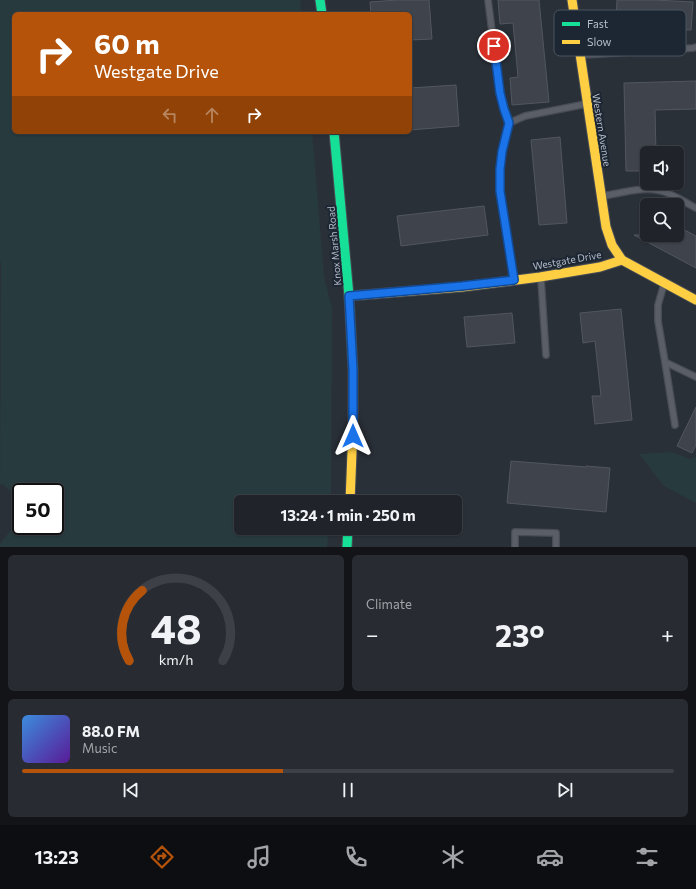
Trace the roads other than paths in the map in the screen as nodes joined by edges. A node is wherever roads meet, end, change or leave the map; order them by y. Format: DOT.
graph roads {
  1 [pos="320,0"];
  2 [pos="488,0"];
  3 [pos="572,0"];
  4 [pos="573,10"];
  5 [pos="322,12"];
  6 [pos="696,47"];
  7 [pos="686,49"];
  8 [pos="580,56"];
  9 [pos="586,104"];
  10 [pos="509,123"];
  11 [pos="334,134"];
  12 [pos="602,196"];
  13 [pos="696,208"];
  14 [pos="622,260"];
  15 [pos="540,277"];
  16 [pos="514,280"];
  17 [pos="665,283"];
  18 [pos="349,296"];
  19 [pos="696,300"];
  20 [pos="546,355"];
  21 [pos="665,362"];
  22 [pos="696,377"];
  23 [pos="675,425"];
  24 [pos="350,495"];
  25 [pos="348,535"];
  26 [pos="347,547"];
  27 [pos="515,547"];
  28 [pos="556,547"];
  1 -- 5 [label="street"];
  2 -- 10 [label="lane"];
  3 -- 4 [label="street, Western Avenue"];
  6 -- 7 [label="lane"];
  8 -- 9 [label="street, Western Avenue"];
  9 -- 10 [label="lane"];
  9 -- 12 [label="street, Western Avenue"];
  10 -- 16 [label="lane"];
  11 -- 18 [label="street, Knox Marsh Road"];
  12 -- 13 [label="lane"];
  12 -- 14 [label="street, Western Avenue"];
  14 -- 15 [label="street, Westgate Drive"];
  14 -- 17 [label="street"];
  15 -- 16 [label="street, Westgate Drive"];
  15 -- 20 [label="lane"];
  16 -- 18 [label="street, Westgate Drive"];
  17 -- 19 [label="street"];
  17 -- 21 [label="lane"];
  18 -- 24 [label="street, Knox Marsh Road"];
  21 -- 22 [label="lane"];
  21 -- 23 [label="lane"];
  25 -- 26 [label="street"];
  27 -- 28 [label="lane"];
}
